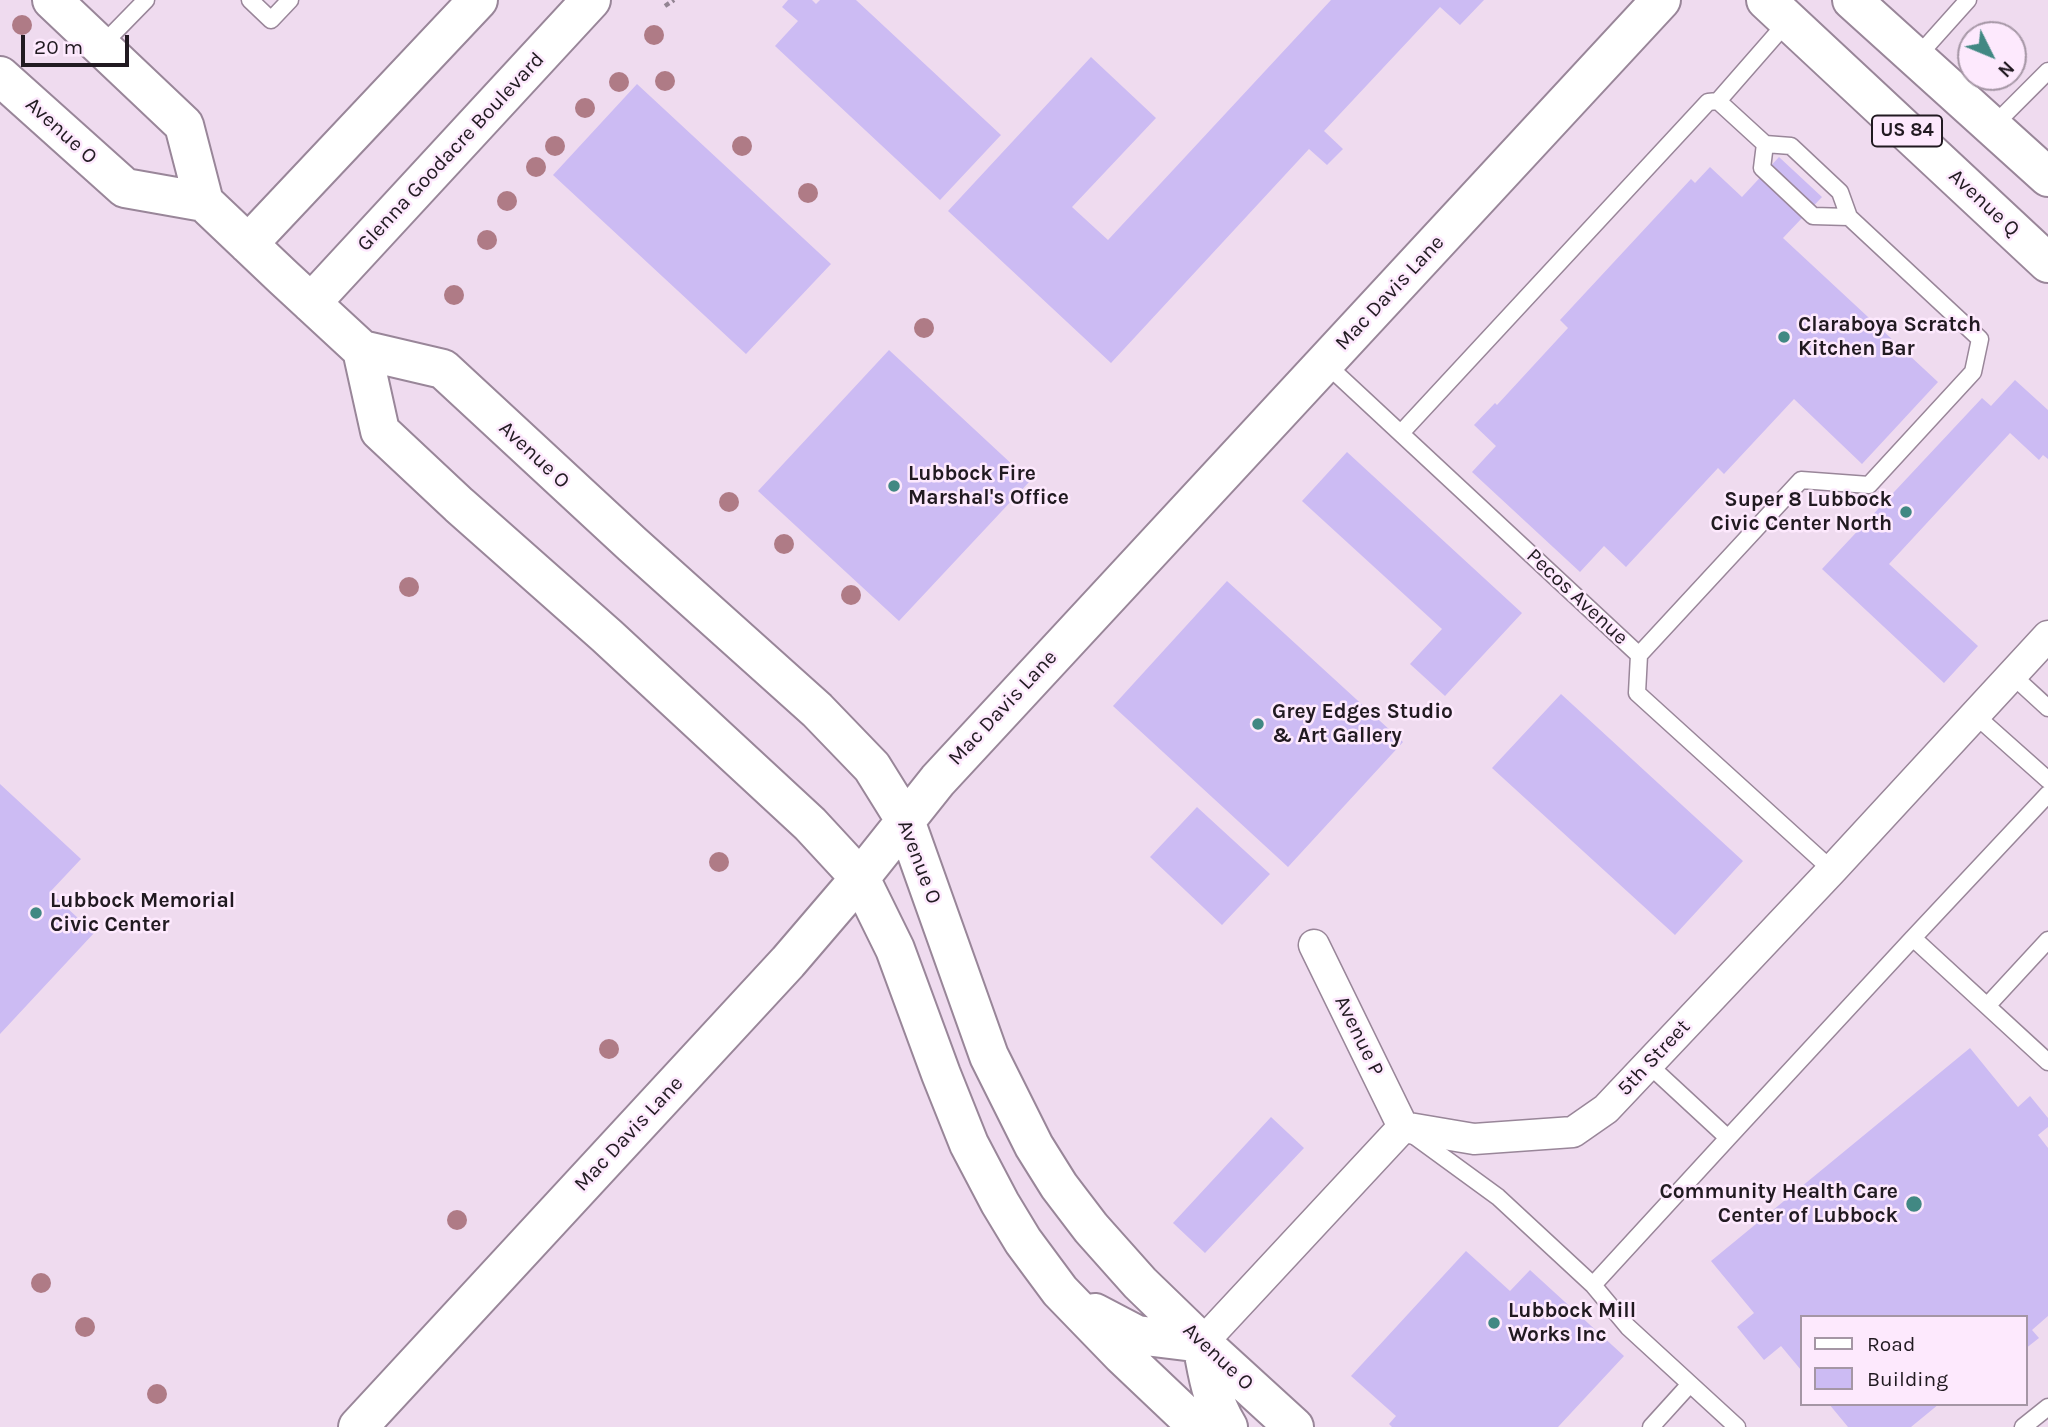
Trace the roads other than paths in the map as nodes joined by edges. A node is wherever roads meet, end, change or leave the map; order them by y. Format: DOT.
graph roads {
  1 [pos="52,0"];
  2 [pos="146,0"];
  3 [pos="250,0"];
  4 [pos="290,0"];
  5 [pos="478,0"];
  6 [pos="591,0"];
  7 [pos="1661,0"];
  8 [pos="1852,0"];
  9 [pos="1968,0"];
  10 [pos="1777,10"];
  11 [pos="101,46"];
  12 [pos="1916,58"];
  13 [pos="2048,71"];
  14 [pos="0,76"];
  15 [pos="1718,101"];
  16 [pos="1992,127"];
  17 [pos="1765,144"];
  18 [pos="2048,177"];
  19 [pos="204,202"];
  20 [pos="1850,217"];
  21 [pos="248,244"];
  22 [pos="2048,263"];
  23 [pos="311,303"];
  24 [pos="362,350"];
  25 [pos="1325,363"];
  26 [pos="1401,433"];
  27 [pos="2048,636"];
  28 [pos="1639,655"];
  29 [pos="2012,675"];
  30 [pos="2048,708"];
  31 [pos="1975,715"];
  32 [pos="2048,780"];
  33 [pos="2048,794"];
  34 [pos="905,820"];
  35 [pos="1832,870"];
  36 [pos="860,878"];
  37 [pos="1913,938"];
  38 [pos="2048,940"];
  39 [pos="1314,945"];
  40 [pos="1987,1006"];
  41 [pos="2048,1062"];
  42 [pos="1648,1063"];
  43 [pos="1403,1127"];
  44 [pos="1728,1138"];
  45 [pos="1593,1285"];
  46 [pos="1066,1297"];
  47 [pos="1202,1343"];
  48 [pos="1690,1384"];
  49 [pos="2048,1407"];
  50 [pos="358,1427"];
  51 [pos="1198,1427"];
  52 [pos="1228,1427"];
  53 [pos="1294,1427"];
  54 [pos="1651,1427"];
  55 [pos="1737,1427"];
  56 [pos="2023,1427"];
  1 -- 11 [label="main road"];
  2 -- 11 [label="lane"];
  3 -- 4 [label="lane"];
  5 -- 21 [label="main road"];
  6 -- 23 [label="main road, Glenna Goodacre Boulevard"];
  7 -- 25 [label="main road, Mac Davis Lane"];
  8 -- 12 [label="main road, US 84"];
  9 -- 12 [label="lane"];
  10 -- 15 [label="lane"];
  10 -- 22 [label="main road, Avenue Q / US 84"];
  11 -- 19 [label="main road"];
  12 -- 16 [label="main road, US 84"];
  13 -- 16 [label="lane"];
  14 -- 19 [label="main road, Avenue O"];
  15 -- 17 [label="lane"];
  15 -- 26 [label="lane"];
  16 -- 18 [label="main road, US 84"];
  17 -- 20 [label="lane"];
  17 -- 20 [label="lane"];
  19 -- 21 [label="main road, Avenue O"];
  20 -- 28 [label="lane"];
  21 -- 23 [label="main road, Avenue O"];
  23 -- 24 [label="main road, Avenue O"];
  24 -- 34 [label="main road, Avenue O"];
  24 -- 36 [label="main road"];
  25 -- 26 [label="lane, Pecos Avenue"];
  25 -- 34 [label="main road, Mac Davis Lane"];
  26 -- 28 [label="lane, Pecos Avenue"];
  27 -- 29 [label="street, 5th Street"];
  28 -- 35 [label="lane, Pecos Avenue"];
  29 -- 30 [label="lane"];
  29 -- 31 [label="street, 5th Street"];
  31 -- 32 [label="lane"];
  31 -- 35 [label="street, 5th Street"];
  33 -- 37 [label="lane"];
  34 -- 36 [label="main road, Mac Davis Lane"];
  34 -- 47 [label="main road, Avenue O"];
  35 -- 42 [label="street, 5th Street"];
  36 -- 46 [label="main road"];
  36 -- 50 [label="main road, Mac Davis Lane"];
  37 -- 40 [label="lane"];
  37 -- 44 [label="lane"];
  38 -- 40 [label="lane"];
  39 -- 43 [label="street, Avenue P"];
  40 -- 41 [label="lane"];
  42 -- 43 [label="street, 5th Street"];
  42 -- 44 [label="lane"];
  43 -- 45 [label="lane"];
  43 -- 47 [label="street"];
  44 -- 45 [label="lane"];
  45 -- 48 [label="lane"];
  46 -- 47 [label="main road"];
  46 -- 51 [label="main road"];
  47 -- 52 [label="main road"];
  47 -- 53 [label="main road, Avenue O"];
  48 -- 54 [label="lane"];
  48 -- 55 [label="lane"];
  49 -- 56 [label="lane"];
}
